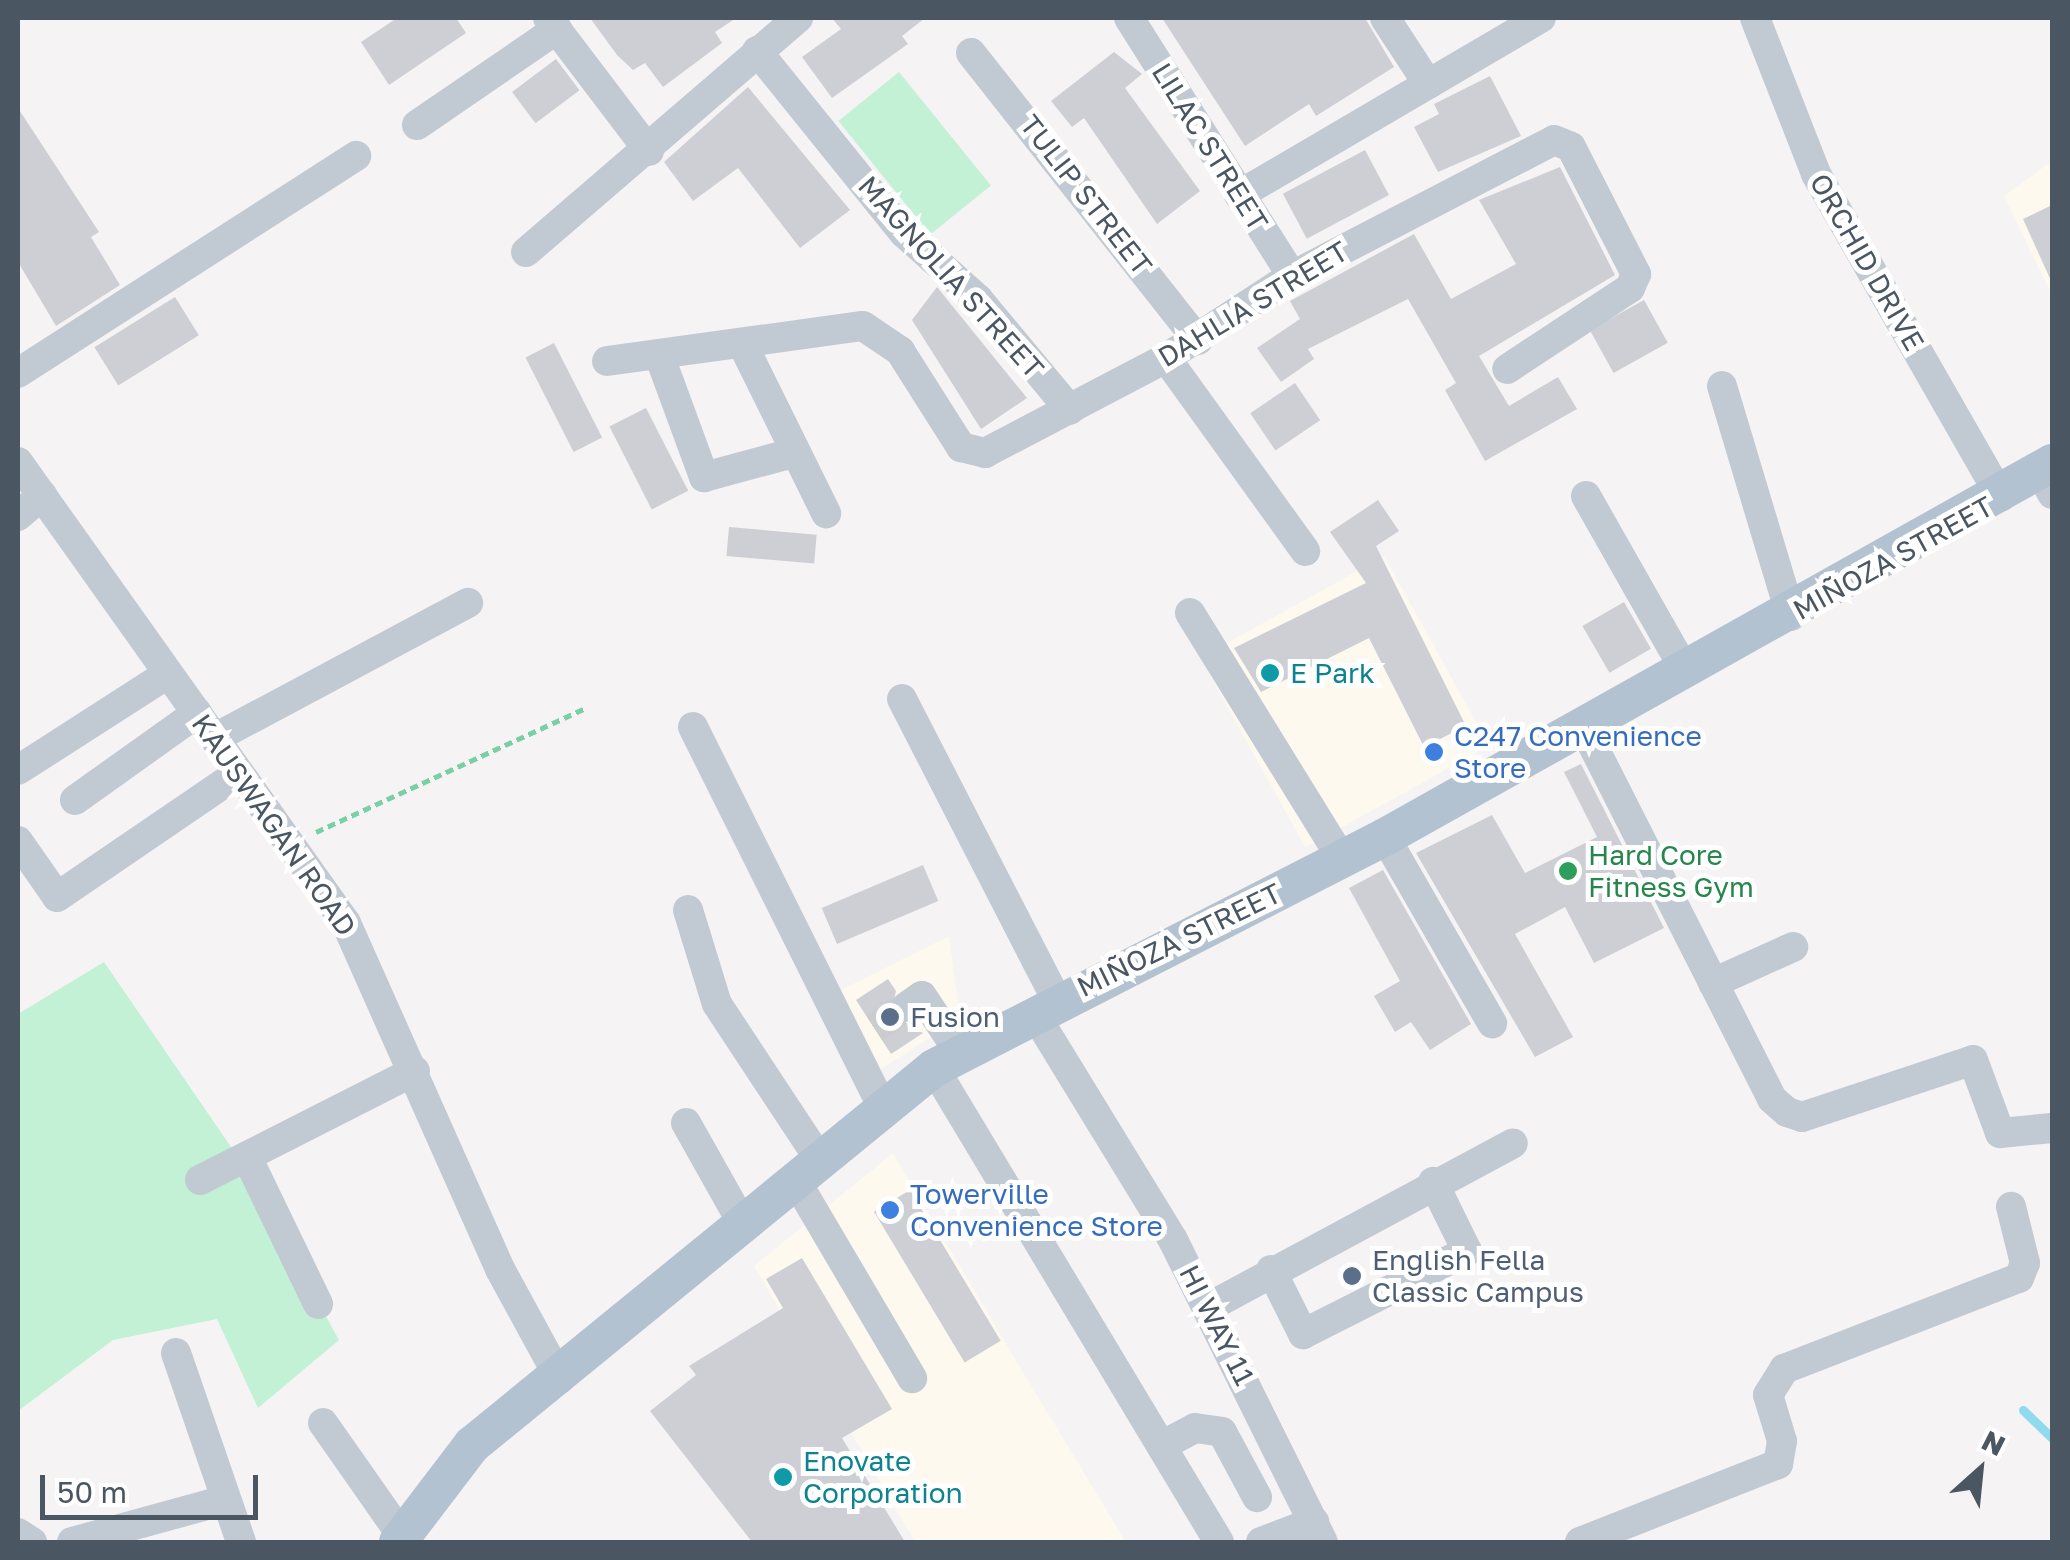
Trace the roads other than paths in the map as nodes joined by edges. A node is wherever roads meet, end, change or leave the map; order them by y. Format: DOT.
graph roads {
  1 [pos="798,18"];
  2 [pos="1129,18"];
  3 [pos="1385,18"];
  4 [pos="1541,18"];
  5 [pos="1754,18"];
  6 [pos="552,23"];
  7 [pos="756,51"];
  8 [pos="971,53"];
  9 [pos="1428,84"];
  10 [pos="417,125"];
  11 [pos="649,151"];
  12 [pos="356,156"];
  13 [pos="1239,195"];
  14 [pos="526,252"];
  15 [pos="1292,276"];
  16 [pos="1198,340"];
  17 [pos="742,343"];
  18 [pos="1166,358"];
  19 [pos="660,360"];
  20 [pos="608,361"];
  21 [pos="1506,368"];
  22 [pos="18,373"];
  23 [pos="1722,386"];
  24 [pos="1070,410"];
  25 [pos="794,453"];
  26 [pos="18,462"];
  27 [pos="2048,476"];
  28 [pos="42,496"];
  29 [pos="1586,496"];
  30 [pos="2002,497"];
  31 [pos="826,513"];
  32 [pos="18,516"];
  33 [pos="1304,552"];
  34 [pos="468,603"];
  35 [pos="1190,612"];
  36 [pos="1791,616"];
  37 [pos="1686,672"];
  38 [pos="166,674"];
  39 [pos="902,699"];
  40 [pos="197,713"];
  41 [pos="694,727"];
  42 [pos="1584,728"];
  43 [pos="215,738"];
  44 [pos="18,770"];
  45 [pos="240,772"];
  46 [pos="75,800"];
  47 [pos="1385,837"];
  48 [pos="18,841"];
  49 [pos="1342,859"];
  50 [pos="688,910"];
  51 [pos="1793,947"];
  52 [pos="1713,984"];
  53 [pos="906,1006"];
  54 [pos="1046,1006"];
  55 [pos="1492,1023"];
  56 [pos="948,1062"];
  57 [pos="415,1071"];
  58 [pos="883,1108"];
  59 [pos="686,1122"];
  60 [pos="2052,1128"];
  61 [pos="1513,1143"];
  62 [pos="248,1160"];
  63 [pos="808,1170"];
  64 [pos="200,1180"];
  65 [pos="1434,1182"];
  66 [pos="2011,1207"];
  67 [pos="742,1224"];
  68 [pos="1271,1270"];
  69 [pos="318,1304"];
  70 [pos="1209,1307"];
  71 [pos="176,1353"];
  72 [pos="912,1378"];
  73 [pos="560,1379"];
  74 [pos="323,1423"];
  75 [pos="1164,1444"];
  76 [pos="1258,1497"];
  77 [pos="222,1501"];
  78 [pos="1319,1532"];
  79 [pos="18,1534"];
  80 [pos="400,1539"];
  81 [pos="32,1542"];
  82 [pos="72,1542"];
  83 [pos="241,1542"];
  84 [pos="1219,1542"];
  85 [pos="1261,1542"];
  86 [pos="1580,1542"];
  1 -- 7 [label="street"];
  2 -- 13 [label="street, LILAC STREET"];
  3 -- 9 [label="street"];
  4 -- 9 [label="street"];
  5 -- 30 [label="street, ORCHID DRIVE"];
  6 -- 10 [label="street"];
  6 -- 11 [label="street"];
  7 -- 11 [label="street"];
  7 -- 24 [label="street, MAGNOLIA STREET"];
  8 -- 16 [label="street, TULIP STREET"];
  9 -- 13 [label="street"];
  11 -- 14 [label="street"];
  12 -- 22 [label="street"];
  13 -- 15 [label="street, LILAC STREET"];
  15 -- 16 [label="street, DAHLIA STREET"];
  15 -- 21 [label="street, DAHLIA STREET"];
  16 -- 18 [label="street, DAHLIA STREET"];
  17 -- 19 [label="street"];
  17 -- 24 [label="street, DAHLIA STREET"];
  17 -- 25 [label="street"];
  18 -- 24 [label="street, DAHLIA STREET"];
  18 -- 33 [label="street"];
  19 -- 20 [label="street"];
  19 -- 25 [label="street"];
  23 -- 36 [label="street"];
  25 -- 31 [label="street"];
  26 -- 28 [label="street, KAUSWAGAN ROAD"];
  27 -- 30 [label="main road, MIÑOZA STREET"];
  28 -- 32 [label="street"];
  28 -- 38 [label="street, KAUSWAGAN ROAD"];
  29 -- 37 [label="street"];
  30 -- 36 [label="main road, MIÑOZA STREET"];
  34 -- 43 [label="street"];
  35 -- 49 [label="street"];
  36 -- 37 [label="main road, MIÑOZA STREET"];
  37 -- 42 [label="main road, MIÑOZA STREET"];
  38 -- 40 [label="street, KAUSWAGAN ROAD"];
  38 -- 44 [label="street"];
  39 -- 54 [label="street, HI WAY 11"];
  40 -- 43 [label="street, KAUSWAGAN ROAD"];
  40 -- 46 [label="street"];
  41 -- 58 [label="street"];
  42 -- 47 [label="main road, MIÑOZA STREET"];
  42 -- 52 [label="street"];
  43 -- 45 [label="street, KAUSWAGAN ROAD"];
  45 -- 48 [label="street"];
  45 -- 57 [label="street, KAUSWAGAN ROAD"];
  47 -- 49 [label="main road, MIÑOZA STREET"];
  47 -- 55 [label="street"];
  49 -- 54 [label="main road, MIÑOZA STREET"];
  50 -- 63 [label="street"];
  51 -- 52 [label="street"];
  52 -- 60 [label="street"];
  53 -- 56 [label="street"];
  54 -- 56 [label="main road, MIÑOZA STREET"];
  54 -- 70 [label="street, HI WAY 11"];
  56 -- 58 [label="main road, MIÑOZA STREET"];
  56 -- 75 [label="street"];
  57 -- 62 [label="street"];
  57 -- 73 [label="street, KAUSWAGAN ROAD"];
  58 -- 63 [label="main road, MIÑOZA STREET"];
  59 -- 67 [label="street"];
  61 -- 65 [label="street"];
  62 -- 64 [label="street"];
  62 -- 69 [label="street"];
  63 -- 67 [label="main road, MIÑOZA STREET"];
  63 -- 72 [label="street"];
  65 -- 68 [label="street"];
  65 -- 68 [label="street"];
  66 -- 86 [label="street"];
  67 -- 73 [label="main road, MIÑOZA STREET"];
  68 -- 70 [label="street"];
  70 -- 78 [label="street, HI WAY 11"];
  71 -- 77 [label="street"];
  73 -- 80 [label="main road, MIÑOZA STREET"];
  74 -- 80 [label="street"];
  75 -- 76 [label="street"];
  75 -- 84 [label="street"];
  77 -- 82 [label="street"];
  77 -- 83 [label="street"];
  78 -- 85 [label="street"];
  79 -- 81 [label="street"];
}
